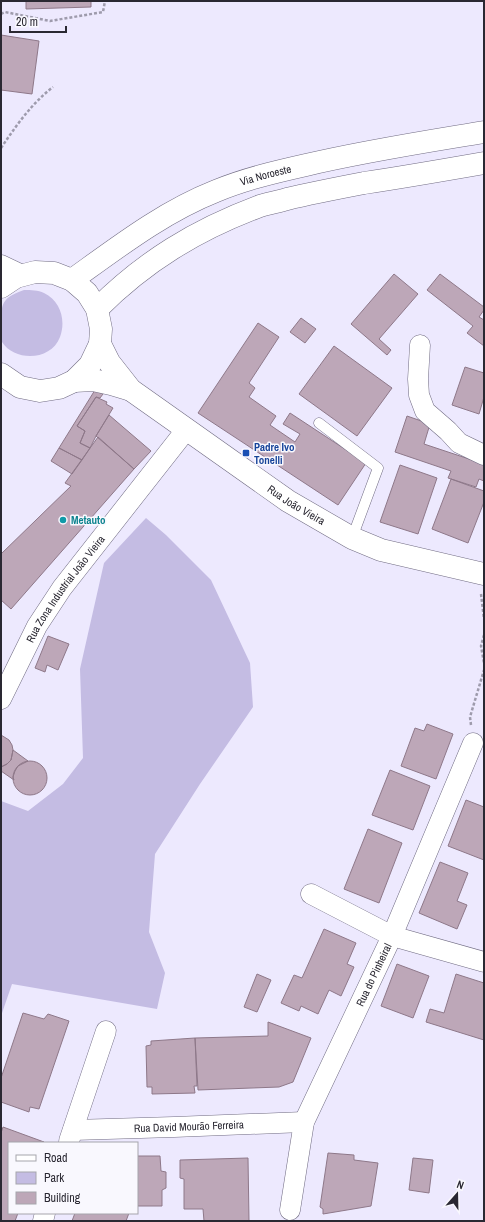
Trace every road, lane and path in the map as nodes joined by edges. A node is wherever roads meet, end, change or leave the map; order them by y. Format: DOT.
graph roads {
  1 [pos="105,1"];
  2 [pos="1,14"];
  3 [pos="53,87"];
  4 [pos="484,132"];
  5 [pos="1,148"];
  6 [pos="484,163"];
  7 [pos="1,280"];
  8 [pos="72,280"];
  9 [pos="97,309"];
  10 [pos="100,344"];
  11 [pos="420,345"];
  12 [pos="1,374"];
  13 [pos="74,381"];
  14 [pos="131,390"];
  15 [pos="319,423"];
  16 [pos="186,430"];
  17 [pos="484,455"];
  18 [pos="352,538"];
  19 [pos="483,570"];
  20 [pos="484,619"];
  21 [pos="484,635"];
  22 [pos="484,663"];
  23 [pos="484,670"];
  24 [pos="1,699"];
  25 [pos="473,743"];
  26 [pos="311,894"];
  27 [pos="392,936"];
  28 [pos="484,962"];
  29 [pos="106,1031"];
  30 [pos="304,1122"];
  31 [pos="71,1136"];
  32 [pos="290,1210"];
  1 -- 2 [label="path"];
  3 -- 5 [label="path"];
  4 -- 8 [label="main road, Via Noroeste"];
  6 -- 9 [label="main road"];
  7 -- 8 [label="main road"];
  8 -- 9 [label="main road"];
  9 -- 10 [label="main road"];
  10 -- 13 [label="main road"];
  10 -- 14 [label="main road, Rua João Vieira"];
  11 -- 17 [label="street"];
  12 -- 13 [label="main road"];
  13 -- 14 [label="main road, Rua João Vieira"];
  14 -- 16 [label="main road, Rua João Vieira"];
  15 -- 18 [label="lane"];
  16 -- 18 [label="main road, Rua João Vieira"];
  16 -- 24 [label="street, Rua Zona Industrial João Vieira"];
  18 -- 19 [label="main road, Rua João Vieira"];
  19 -- 20 [label="path"];
  21 -- 22 [label="path"];
  23 -- 25 [label="path"];
  25 -- 27 [label="street, Rua do Pinheiral"];
  26 -- 27 [label="street"];
  27 -- 28 [label="street"];
  27 -- 30 [label="street, Rua do Pinheiral"];
  29 -- 31 [label="street, Rua David Mourão Ferreira"];
  30 -- 31 [label="street, Rua David Mourão Ferreira"];
  30 -- 32 [label="street, Rua do Pinheiral"];
}
